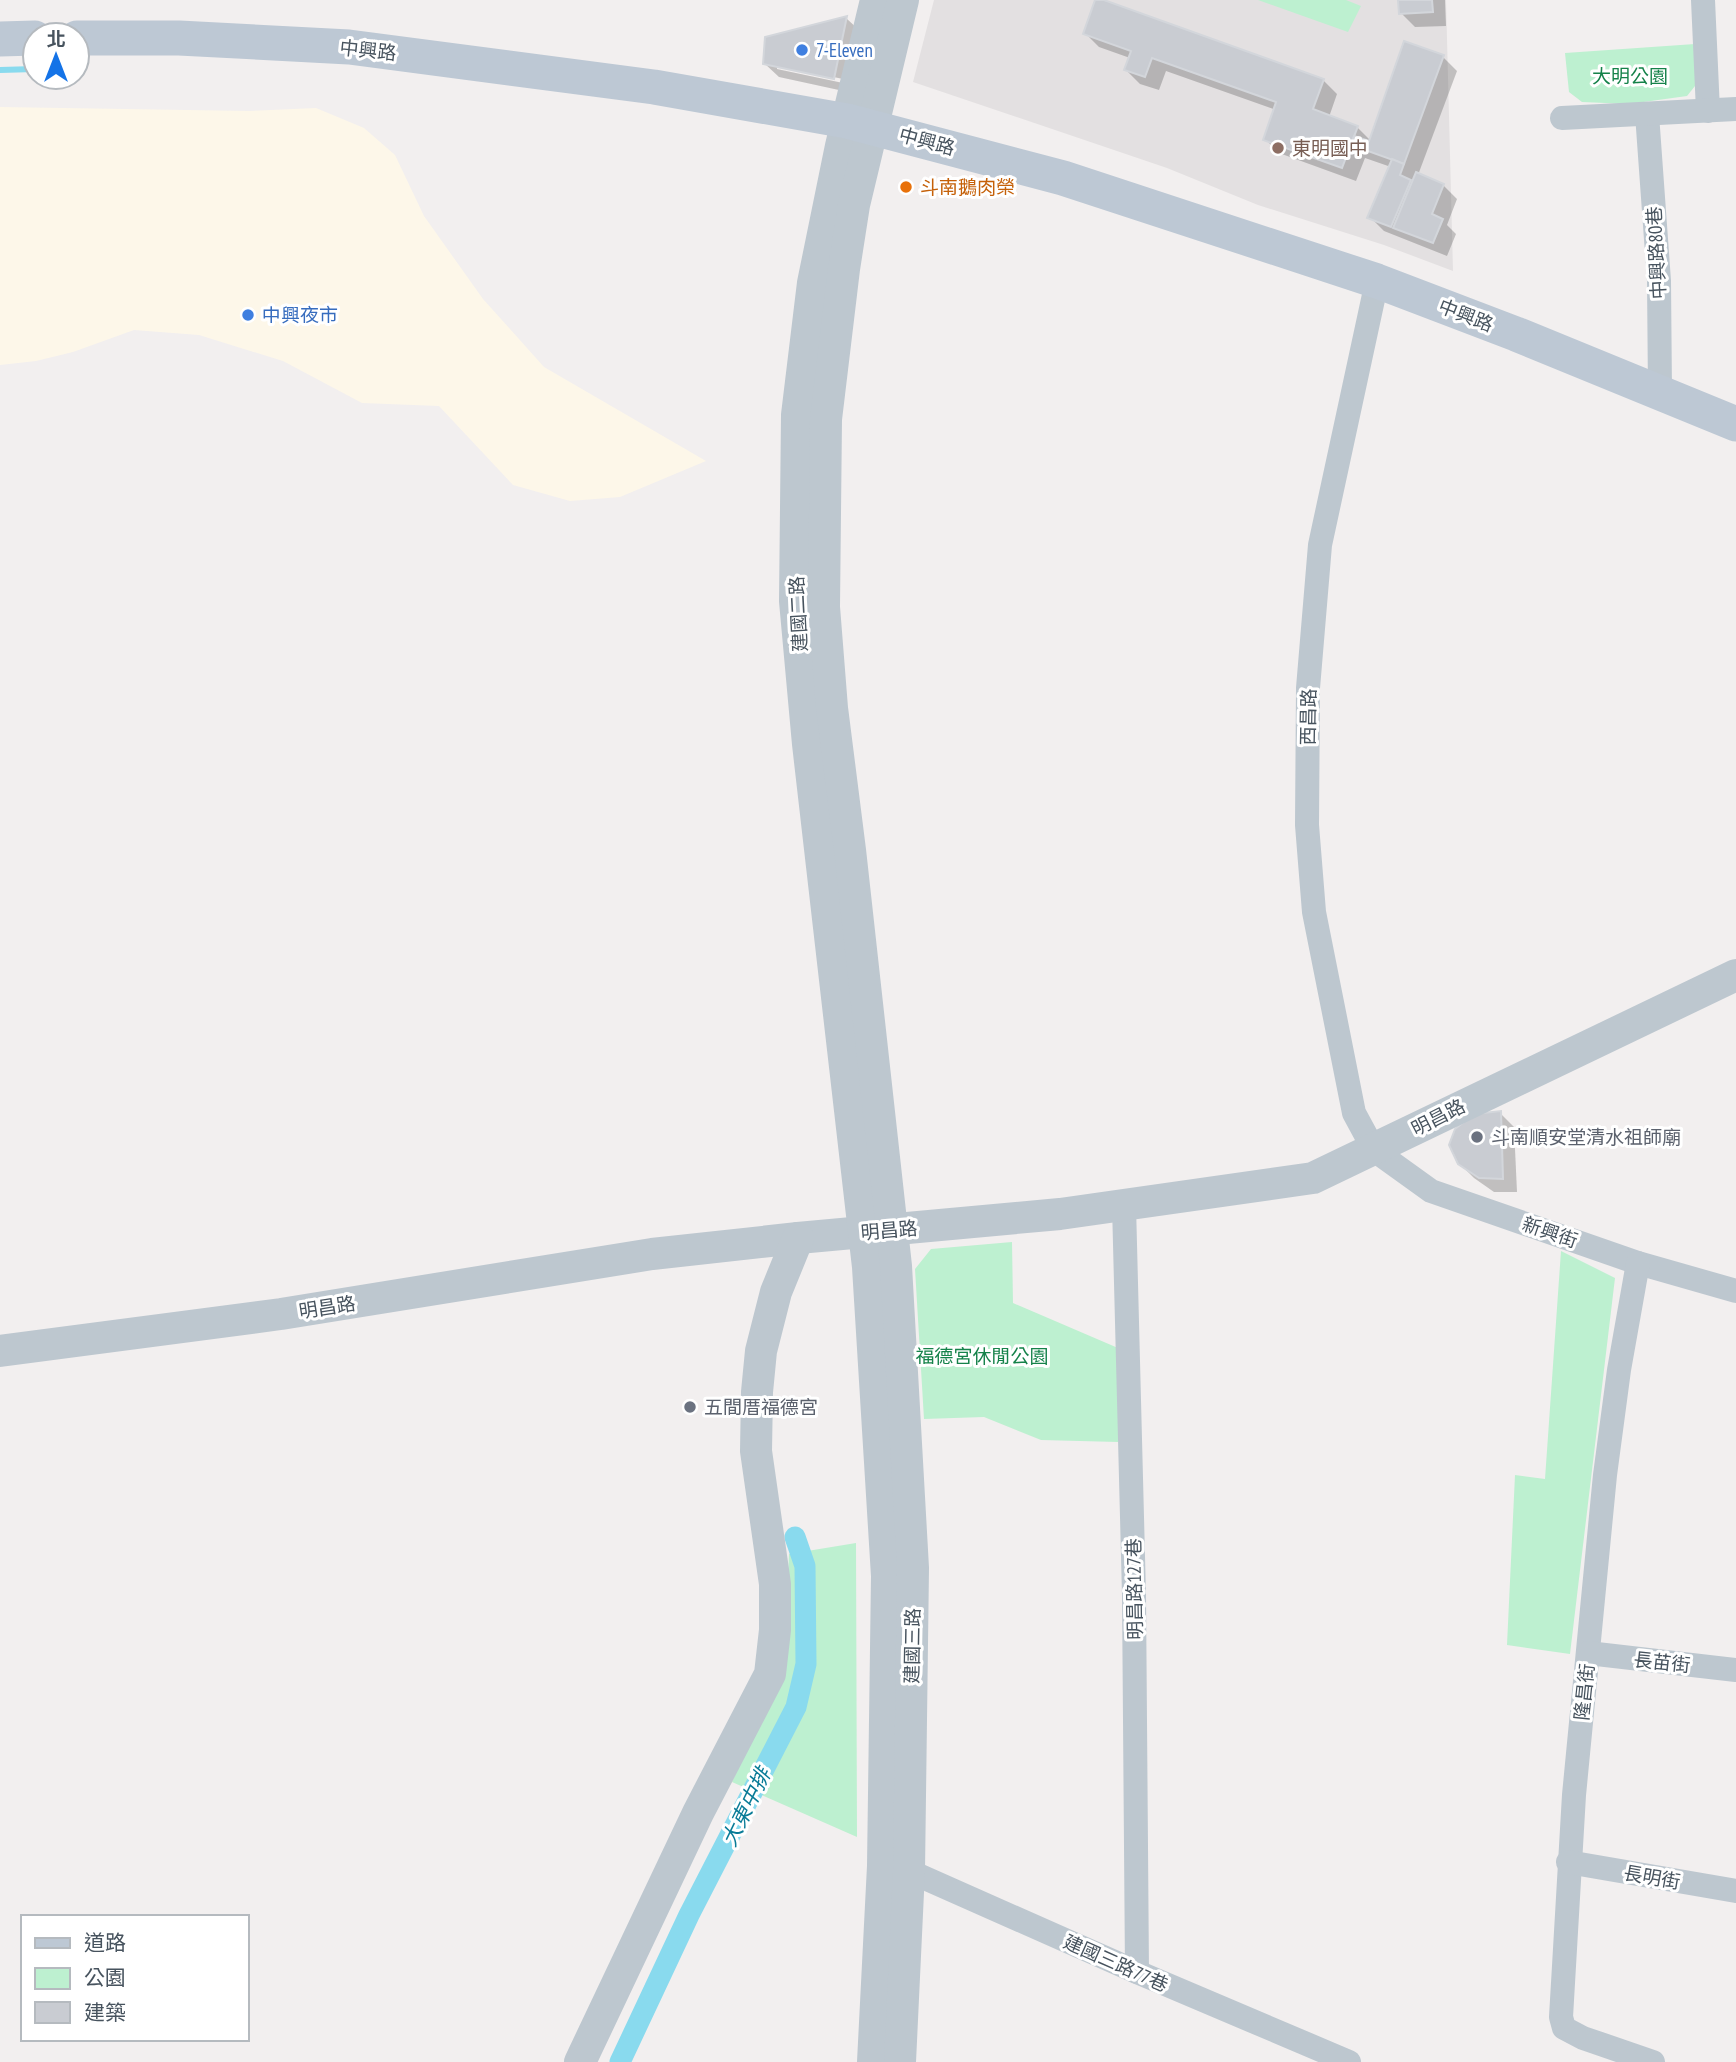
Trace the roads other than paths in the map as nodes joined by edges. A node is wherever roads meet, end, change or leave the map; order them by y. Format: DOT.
graph roads {
  1 [pos="876,0"];
  2 [pos="903,0"];
  3 [pos="1703,0"];
  4 [pos="0,38"];
  5 [pos="21,38"];
  6 [pos="91,38"];
  7 [pos="1736,109"];
  8 [pos="1708,111"];
  9 [pos="1647,114"];
  10 [pos="1562,118"];
  11 [pos="860,124"];
  12 [pos="1377,281"];
  13 [pos="1660,393"];
  14 [pos="1736,424"];
  15 [pos="1736,975"];
  16 [pos="1374,1150"];
  17 [pos="1124,1205"];
  18 [pos="878,1231"];
  19 [pos="798,1238"];
  20 [pos="1638,1263"];
  21 [pos="1736,1291"];
  22 [pos="0,1351"];
  23 [pos="1588,1653"];
  24 [pos="1736,1670"];
  25 [pos="1568,1862"];
  26 [pos="896,1868"];
  27 [pos="1736,1891"];
  28 [pos="1137,1972"];
  29 [pos="580,2062"];
  30 [pos="873,2062"];
  31 [pos="900,2062"];
  32 [pos="1349,2062"];
  33 [pos="1653,2062"];
  1 -- 11 [label="street, 建國二路"];
  2 -- 11 [label="street, 建國二路"];
  3 -- 8 [label="street"];
  4 -- 5 [label="main road"];
  6 -- 11 [label="main road, 中興路"];
  7 -- 8 [label="street"];
  8 -- 9 [label="street"];
  9 -- 10 [label="street"];
  9 -- 13 [label="street, 中興路80巷"];
  11 -- 12 [label="main road, 中興路"];
  11 -- 18 [label="street, 建國二路"];
  12 -- 13 [label="main road, 中興路"];
  12 -- 16 [label="street, 西昌路"];
  13 -- 14 [label="main road, 中興路"];
  15 -- 16 [label="street, 明昌路"];
  16 -- 17 [label="street, 明昌路"];
  16 -- 20 [label="street, 新興街"];
  17 -- 18 [label="street, 明昌路"];
  17 -- 28 [label="street, 明昌路127巷"];
  18 -- 19 [label="street, 明昌路"];
  18 -- 26 [label="street, 建國三路"];
  19 -- 22 [label="street, 明昌路"];
  19 -- 29 [label="street"];
  20 -- 21 [label="street, 新興街"];
  20 -- 23 [label="street, 隆昌街"];
  23 -- 24 [label="street, 長苗街"];
  23 -- 25 [label="street, 隆昌街"];
  25 -- 27 [label="street, 長明街"];
  25 -- 33 [label="street, 隆昌街"];
  26 -- 28 [label="street, 建國三路77巷"];
  26 -- 30 [label="street, 建國三路"];
  26 -- 31 [label="street, 建國三路"];
  28 -- 32 [label="street, 建國三路77巷"];
}
